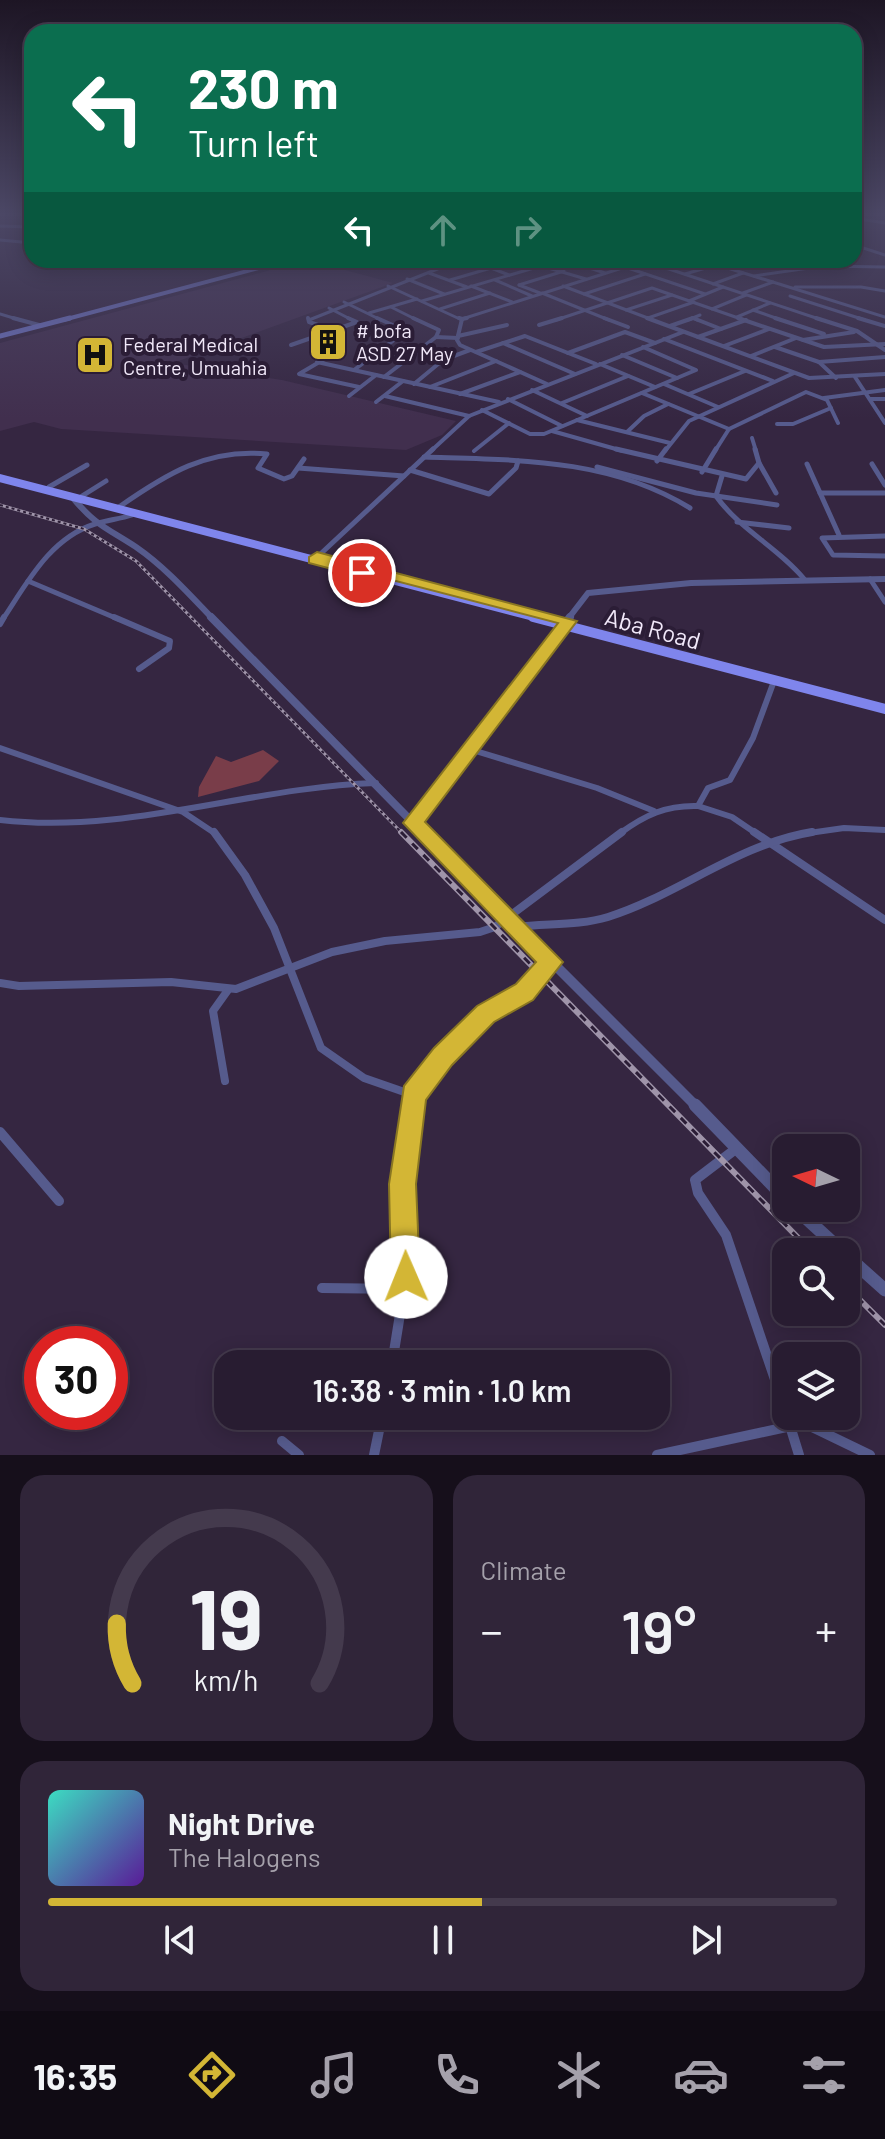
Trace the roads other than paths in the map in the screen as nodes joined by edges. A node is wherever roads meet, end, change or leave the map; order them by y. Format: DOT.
graph roads {
  1 [pos="199,283"];
  2 [pos="396,283"];
  3 [pos="417,283"];
  4 [pos="459,283"];
  5 [pos="481,283"];
  6 [pos="500,283"];
  7 [pos="526,283"];
  8 [pos="573,283"];
  9 [pos="618,283"];
  10 [pos="672,283"];
  11 [pos="710,283"];
  12 [pos="716,283"];
  13 [pos="771,283"];
  14 [pos="775,283"];
  15 [pos="713,284"];
  16 [pos="388,286"];
  17 [pos="469,286"];
  18 [pos="563,286"];
  19 [pos="784,286"];
  20 [pos="723,287"];
  21 [pos="885,291"];
  22 [pos="490,293"];
  23 [pos="541,293"];
  24 [pos="444,294"];
  25 [pos="584,294"];
  26 [pos="705,294"];
  27 [pos="745,294"];
  28 [pos="672,295"];
  29 [pos="532,296"];
  30 [pos="790,296"];
  31 [pos="420,300"];
  32 [pos="692,301"];
  33 [pos="344,302"];
  34 [pos="512,302"];
  35 [pos="606,302"];
  36 [pos="771,302"];
  37 [pos="391,307"];
  38 [pos="329,308"];
  39 [pos="440,309"];
  40 [pos="585,309"];
  41 [pos="712,309"];
  42 [pos="626,310"];
  43 [pos="753,310"];
  44 [pos="369,313"];
  45 [pos="0,314"];
  46 [pos="700,315"];
  47 [pos="737,317"];
  48 [pos="885,317"];
  49 [pos="648,318"];
  50 [pos="693,318"];
  51 [pos="462,319"];
  52 [pos="746,320"];
  53 [pos="39,325"];
  54 [pos="507,325"];
  55 [pos="539,325"];
  56 [pos="670,326"];
  57 [pos="885,326"];
  58 [pos="628,327"];
  59 [pos="721,329"];
  60 [pos="771,329"];
  61 [pos="333,330"];
  62 [pos="857,331"];
  63 [pos="683,332"];
  64 [pos="824,334"];
  65 [pos="0,336"];
  66 [pos="436,337"];
  67 [pos="458,337"];
  68 [pos="698,337"];
  69 [pos="797,338"];
  70 [pos="664,339"];
  71 [pos="803,340"];
  72 [pos="503,343"];
  73 [pos="655,343"];
  74 [pos="291,345"];
  75 [pos="724,346"];
  76 [pos="883,346"];
  77 [pos="643,347"];
  78 [pos="775,347"];
  79 [pos="470,350"];
  80 [pos="476,352"];
  81 [pos="568,353"];
  82 [pos="333,354"];
  83 [pos="622,355"];
  84 [pos="751,356"];
  85 [pos="885,357"];
  86 [pos="496,361"];
  87 [pos="317,362"];
  88 [pos="819,362"];
  89 [pos="599,364"];
  90 [pos="354,370"];
  91 [pos="745,371"];
  92 [pos="520,372"];
  93 [pos="794,373"];
  94 [pos="575,374"];
  95 [pos="885,374"];
  96 [pos="376,375"];
  97 [pos="628,376"];
  98 [pos="384,377"];
  99 [pos="855,377"];
  100 [pos="677,378"];
  101 [pos="836,378"];
  102 [pos="403,381"];
  103 [pos="773,382"];
  104 [pos="414,384"];
  105 [pos="547,384"];
  106 [pos="664,384"];
  107 [pos="359,387"];
  108 [pos="430,387"];
  109 [pos="655,387"];
  110 [pos="532,390"];
  111 [pos="885,390"];
  112 [pos="865,392"];
  113 [pos="642,393"];
  114 [pos="460,394"];
  115 [pos="689,394"];
  116 [pos="349,396"];
  117 [pos="385,396"];
  118 [pos="824,398"];
  119 [pos="508,399"];
  120 [pos="870,399"];
  121 [pos="885,399"];
  122 [pos="376,402"];
  123 [pos="499,402"];
  124 [pos="562,403"];
  125 [pos="668,404"];
  126 [pos="718,407"];
  127 [pos="831,408"];
  128 [pos="482,410"];
  129 [pos="877,411"];
  130 [pos="885,411"];
  131 [pos="469,416"];
  132 [pos="587,416"];
  133 [pos="697,417"];
  134 [pos="577,420"];
  135 [pos="509,423"];
  136 [pos="838,423"];
  137 [pos="885,423"];
  138 [pos="777,424"];
  139 [pos="562,426"];
  140 [pos="729,429"];
  141 [pos="552,431"];
  142 [pos="627,432"];
  143 [pos="752,438"];
  144 [pos="670,443"];
  145 [pos="474,451"];
  146 [pos="426,455"];
  147 [pos="304,459"];
  148 [pos="571,459"];
  149 [pos="518,461"];
  150 [pos="657,461"];
  151 [pos="759,463"];
  152 [pos="807,464"];
  153 [pos="872,464"];
  154 [pos="87,465"];
  155 [pos="298,468"];
  156 [pos="410,470"];
  157 [pos="702,472"];
  158 [pos="0,476"];
  159 [pos="404,476"];
  160 [pos="722,476"];
  161 [pos="106,481"];
  162 [pos="885,485"];
  163 [pos="49,487"];
  164 [pos="776,493"];
  165 [pos="820,493"];
  166 [pos="885,493"];
  167 [pos="716,496"];
  168 [pos="78,497"];
  169 [pos="777,505"];
  170 [pos="119,507"];
  171 [pos="690,508"];
  172 [pos="132,515"];
  173 [pos="735,521"];
  174 [pos="94,524"];
  175 [pos="789,528"];
  176 [pos="839,535"];
  177 [pos="885,536"];
  178 [pos="885,556"];
  179 [pos="316,558"];
  180 [pos="870,579"];
  181 [pos="885,579"];
  182 [pos="804,580"];
  183 [pos="28,581"];
  184 [pos="885,602"];
  185 [pos="567,623"];
  186 [pos="0,624"];
  187 [pos="139,669"];
  188 [pos="774,681"];
  189 [pos="882,706"];
  190 [pos="0,748"];
  191 [pos="469,749"];
  192 [pos="376,783"];
  193 [pos="698,806"];
  194 [pos="654,811"];
  195 [pos="183,812"];
  196 [pos="0,820"];
  197 [pos="413,823"];
  198 [pos="885,830"];
  199 [pos="770,841"];
  200 [pos="885,920"];
  201 [pos="511,923"];
  202 [pos="551,962"];
  203 [pos="290,966"];
  204 [pos="0,983"];
  205 [pos="228,990"];
  206 [pos="225,1081"];
  207 [pos="413,1095"];
  208 [pos="0,1132"];
  209 [pos="737,1148"];
  210 [pos="772,1184"];
  211 [pos="59,1201"];
  212 [pos="810,1222"];
  213 [pos="828,1238"];
  214 [pos="860,1267"];
  215 [pos="322,1288"];
  216 [pos="404,1289"];
  217 [pos="885,1290"];
  218 [pos="394,1350"];
  219 [pos="772,1371"];
  220 [pos="772,1423"];
  221 [pos="379,1430"];
  222 [pos="792,1430"];
  223 [pos="818,1430"];
  224 [pos="282,1441"];
  225 [pos="299,1455"];
  226 [pos="374,1455"];
  227 [pos="657,1455"];
  228 [pos="799,1455"];
  229 [pos="870,1455"];
  1 -- 53 [label="main road"];
  2 -- 16 [label="street"];
  3 -- 24 [label="street"];
  4 -- 17 [label="street"];
  5 -- 17 [label="street"];
  6 -- 29 [label="street"];
  7 -- 23 [label="street"];
  8 -- 18 [label="street"];
  9 -- 25 [label="street"];
  10 -- 26 [label="street"];
  11 -- 15 [label="street"];
  12 -- 15 [label="street"];
  13 -- 27 [label="street"];
  14 -- 19 [label="street"];
  15 -- 20 [label="street"];
  16 -- 31 [label="street"];
  16 -- 33 [label="street"];
  17 -- 22 [label="street"];
  17 -- 24 [label="street"];
  18 -- 23 [label="street"];
  18 -- 25 [label="street"];
  19 -- 21 [label="street"];
  19 -- 48 [label="street"];
  20 -- 26 [label="street"];
  20 -- 27 [label="street"];
  22 -- 34 [label="street"];
  22 -- 39 [label="street"];
  23 -- 29 [label="street"];
  23 -- 40 [label="street"];
  24 -- 31 [label="street"];
  25 -- 35 [label="street"];
  26 -- 32 [label="street"];
  27 -- 36 [label="street"];
  27 -- 41 [label="street"];
  28 -- 32 [label="street"];
  28 -- 35 [label="street"];
  28 -- 42 [label="street"];
  29 -- 34 [label="street"];
  30 -- 57 [label="street"];
  31 -- 37 [label="street"];
  31 -- 39 [label="street"];
  32 -- 41 [label="street"];
  32 -- 49 [label="street"];
  33 -- 38 [label="street"];
  33 -- 44 [label="street"];
  34 -- 51 [label="street"];
  35 -- 40 [label="street"];
  35 -- 42 [label="street"];
  36 -- 43 [label="street"];
  36 -- 62 [label="street"];
  37 -- 44 [label="street"];
  37 -- 66 [label="street"];
  38 -- 61 [label="street"];
  38 -- 61 [label="street"];
  39 -- 51 [label="street"];
  40 -- 55 [label="street"];
  40 -- 58 [label="street"];
  41 -- 47 [label="street"];
  42 -- 49 [label="street"];
  43 -- 47 [label="street"];
  43 -- 64 [label="street"];
  44 -- 90 [label="street"];
  45 -- 53 [label="street"];
  46 -- 50 [label="street"];
  47 -- 52 [label="street"];
  49 -- 56 [label="street"];
  50 -- 56 [label="street"];
  50 -- 59 [label="street"];
  51 -- 67 [label="street"];
  52 -- 59 [label="street"];
  52 -- 60 [label="street"];
  53 -- 65 [label="main road"];
  54 -- 67 [label="street"];
  56 -- 63 [label="street"];
  59 -- 68 [label="street"];
  60 -- 69 [label="street"];
  60 -- 75 [label="street"];
  61 -- 74 [label="street"];
  62 -- 64 [label="street"];
  62 -- 76 [label="street"];
  63 -- 68 [label="street"];
  63 -- 70 [label="street"];
  64 -- 71 [label="street"];
  66 -- 67 [label="street"];
  66 -- 98 [label="street"];
  67 -- 79 [label="street"];
  68 -- 75 [label="street"];
  69 -- 71 [label="street"];
  69 -- 78 [label="street"];
  70 -- 73 [label="street"];
  70 -- 91 [label="street"];
  71 -- 76 [label="street"];
  72 -- 80 [label="street"];
  72 -- 81 [label="street"];
  72 -- 94 [label="street"];
  73 -- 77 [label="street"];
  73 -- 81 [label="street"];
  75 -- 84 [label="street"];
  77 -- 83 [label="street"];
  77 -- 100 [label="street"];
  78 -- 84 [label="street"];
  78 -- 88 [label="street"];
  79 -- 80 [label="street"];
  79 -- 104 [label="street"];
  80 -- 86 [label="street"];
  81 -- 89 [label="street"];
  82 -- 87 [label="street"];
  83 -- 89 [label="street"];
  83 -- 100 [label="street"];
  84 -- 93 [label="street"];
  85 -- 88 [label="street"];
  86 -- 92 [label="street"];
  86 -- 108 [label="street"];
  87 -- 90 [label="street"];
  87 -- 107 [label="street"];
  88 -- 101 [label="street"];
  89 -- 94 [label="street"];
  89 -- 97 [label="street"];
  90 -- 96 [label="street"];
  91 -- 103 [label="street"];
  91 -- 115 [label="street"];
  92 -- 105 [label="street"];
  92 -- 114 [label="street"];
  93 -- 101 [label="street"];
  93 -- 103 [label="street"];
  94 -- 105 [label="street"];
  95 -- 99 [label="street"];
  96 -- 98 [label="street"];
  96 -- 107 [label="street"];
  97 -- 109 [label="street"];
  97 -- 124 [label="street"];
  98 -- 102 [label="street"];
  99 -- 101 [label="street"];
  99 -- 112 [label="street"];
  100 -- 106 [label="street"];
  102 -- 104 [label="street"];
  102 -- 117 [label="street"];
  103 -- 126 [label="street"];
  104 -- 108 [label="street"];
  105 -- 110 [label="street"];
  106 -- 109 [label="street"];
  106 -- 115 [label="street"];
  107 -- 116 [label="street"];
  108 -- 114 [label="street"];
  109 -- 113 [label="street"];
  110 -- 119 [label="street"];
  110 -- 124 [label="street"];
  111 -- 112 [label="street"];
  112 -- 118 [label="street"];
  112 -- 120 [label="street"];
  113 -- 125 [label="street"];
  113 -- 132 [label="street"];
  114 -- 123 [label="street"];
  115 -- 126 [label="street"];
  117 -- 122 [label="street"];
  117 -- 131 [label="street"];
  118 -- 127 [label="street"];
  118 -- 140 [label="street"];
  119 -- 123 [label="street"];
  119 -- 139 [label="street"];
  120 -- 121 [label="street"];
  120 -- 129 [label="street"];
  123 -- 128 [label="street"];
  124 -- 132 [label="street"];
  125 -- 133 [label="street"];
  125 -- 142 [label="street"];
  126 -- 133 [label="street"];
  127 -- 136 [label="street"];
  127 -- 138 [label="street"];
  128 -- 131 [label="street"];
  128 -- 135 [label="street"];
  129 -- 130 [label="street"];
  129 -- 137 [label="street"];
  131 -- 146 [label="street"];
  132 -- 134 [label="street"];
  133 -- 140 [label="street"];
  133 -- 144 [label="street"];
  134 -- 139 [label="street"];
  134 -- 142 [label="street"];
  135 -- 141 [label="street"];
  135 -- 145 [label="street"];
  139 -- 141 [label="street"];
  140 -- 157 [label="street"];
  141 -- 150 [label="street"];
  142 -- 144 [label="street"];
  143 -- 151 [label="street"];
  144 -- 150 [label="street"];
  146 -- 149 [label="street"];
  146 -- 156 [label="street"];
  147 -- 155 [label="street"];
  148 -- 167 [label="street"];
  149 -- 156 [label="street"];
  149 -- 171 [label="street"];
  150 -- 157 [label="street"];
  151 -- 160 [label="street"];
  151 -- 164 [label="street"];
  152 -- 165 [label="street"];
  153 -- 162 [label="street"];
  154 -- 163 [label="street"];
  155 -- 159 [label="street"];
  155 -- 170 [label="street"];
  156 -- 159 [label="street"];
  157 -- 160 [label="street"];
  158 -- 163 [label="main road, Aba Road"];
  158 -- 168 [label="main road, Aba Road"];
  159 -- 179 [label="street"];
  160 -- 167 [label="street"];
  161 -- 168 [label="street"];
  163 -- 168 [label="main road, Aba Road"];
  165 -- 166 [label="street"];
  165 -- 176 [label="street"];
  167 -- 169 [label="street"];
  167 -- 173 [label="street"];
  168 -- 170 [label="main road, Aba Road"];
  168 -- 172 [label="main road, Aba Road"];
  168 -- 174 [label="street"];
  170 -- 179 [label="main road, Aba Road"];
  172 -- 174 [label="street"];
  172 -- 179 [label="main road, Aba Road"];
  173 -- 175 [label="street"];
  173 -- 182 [label="street"];
  174 -- 183 [label="street"];
  174 -- 192 [label="street"];
  176 -- 177 [label="street"];
  176 -- 178 [label="street"];
  179 -- 185 [label="main road, Aba Road"];
  180 -- 181 [label="street"];
  180 -- 182 [label="street"];
  180 -- 184 [label="street"];
  182 -- 185 [label="street"];
  183 -- 186 [label="street"];
  183 -- 187 [label="street"];
  185 -- 188 [label="main road, Aba Road"];
  185 -- 189 [label="main road, Aba Road"];
  185 -- 191 [label="street"];
  188 -- 189 [label="main road, Aba Road"];
  188 -- 193 [label="street"];
  190 -- 195 [label="street"];
  191 -- 194 [label="street"];
  191 -- 197 [label="street"];
  192 -- 195 [label="street"];
  192 -- 197 [label="street"];
  193 -- 194 [label="street"];
  193 -- 199 [label="street"];
  194 -- 201 [label="street"];
  195 -- 196 [label="street"];
  195 -- 203 [label="street"];
  197 -- 201 [label="street"];
  198 -- 199 [label="street"];
  199 -- 200 [label="street"];
  199 -- 201 [label="street"];
  201 -- 202 [label="street"];
  201 -- 203 [label="street"];
  202 -- 207 [label="street"];
  202 -- 209 [label="street"];
  203 -- 205 [label="street"];
  203 -- 207 [label="street"];
  204 -- 205 [label="street"];
  205 -- 206 [label="street"];
  207 -- 216 [label="street"];
  208 -- 211 [label="street"];
  209 -- 210 [label="street"];
  209 -- 219 [label="street"];
  212 -- 213 [label="street"];
  214 -- 217 [label="street"];
  215 -- 216 [label="street"];
  216 -- 218 [label="street"];
  220 -- 227 [label="street"];
  221 -- 226 [label="street"];
  222 -- 228 [label="street"];
  223 -- 229 [label="street"];
  224 -- 225 [label="street"];
}
